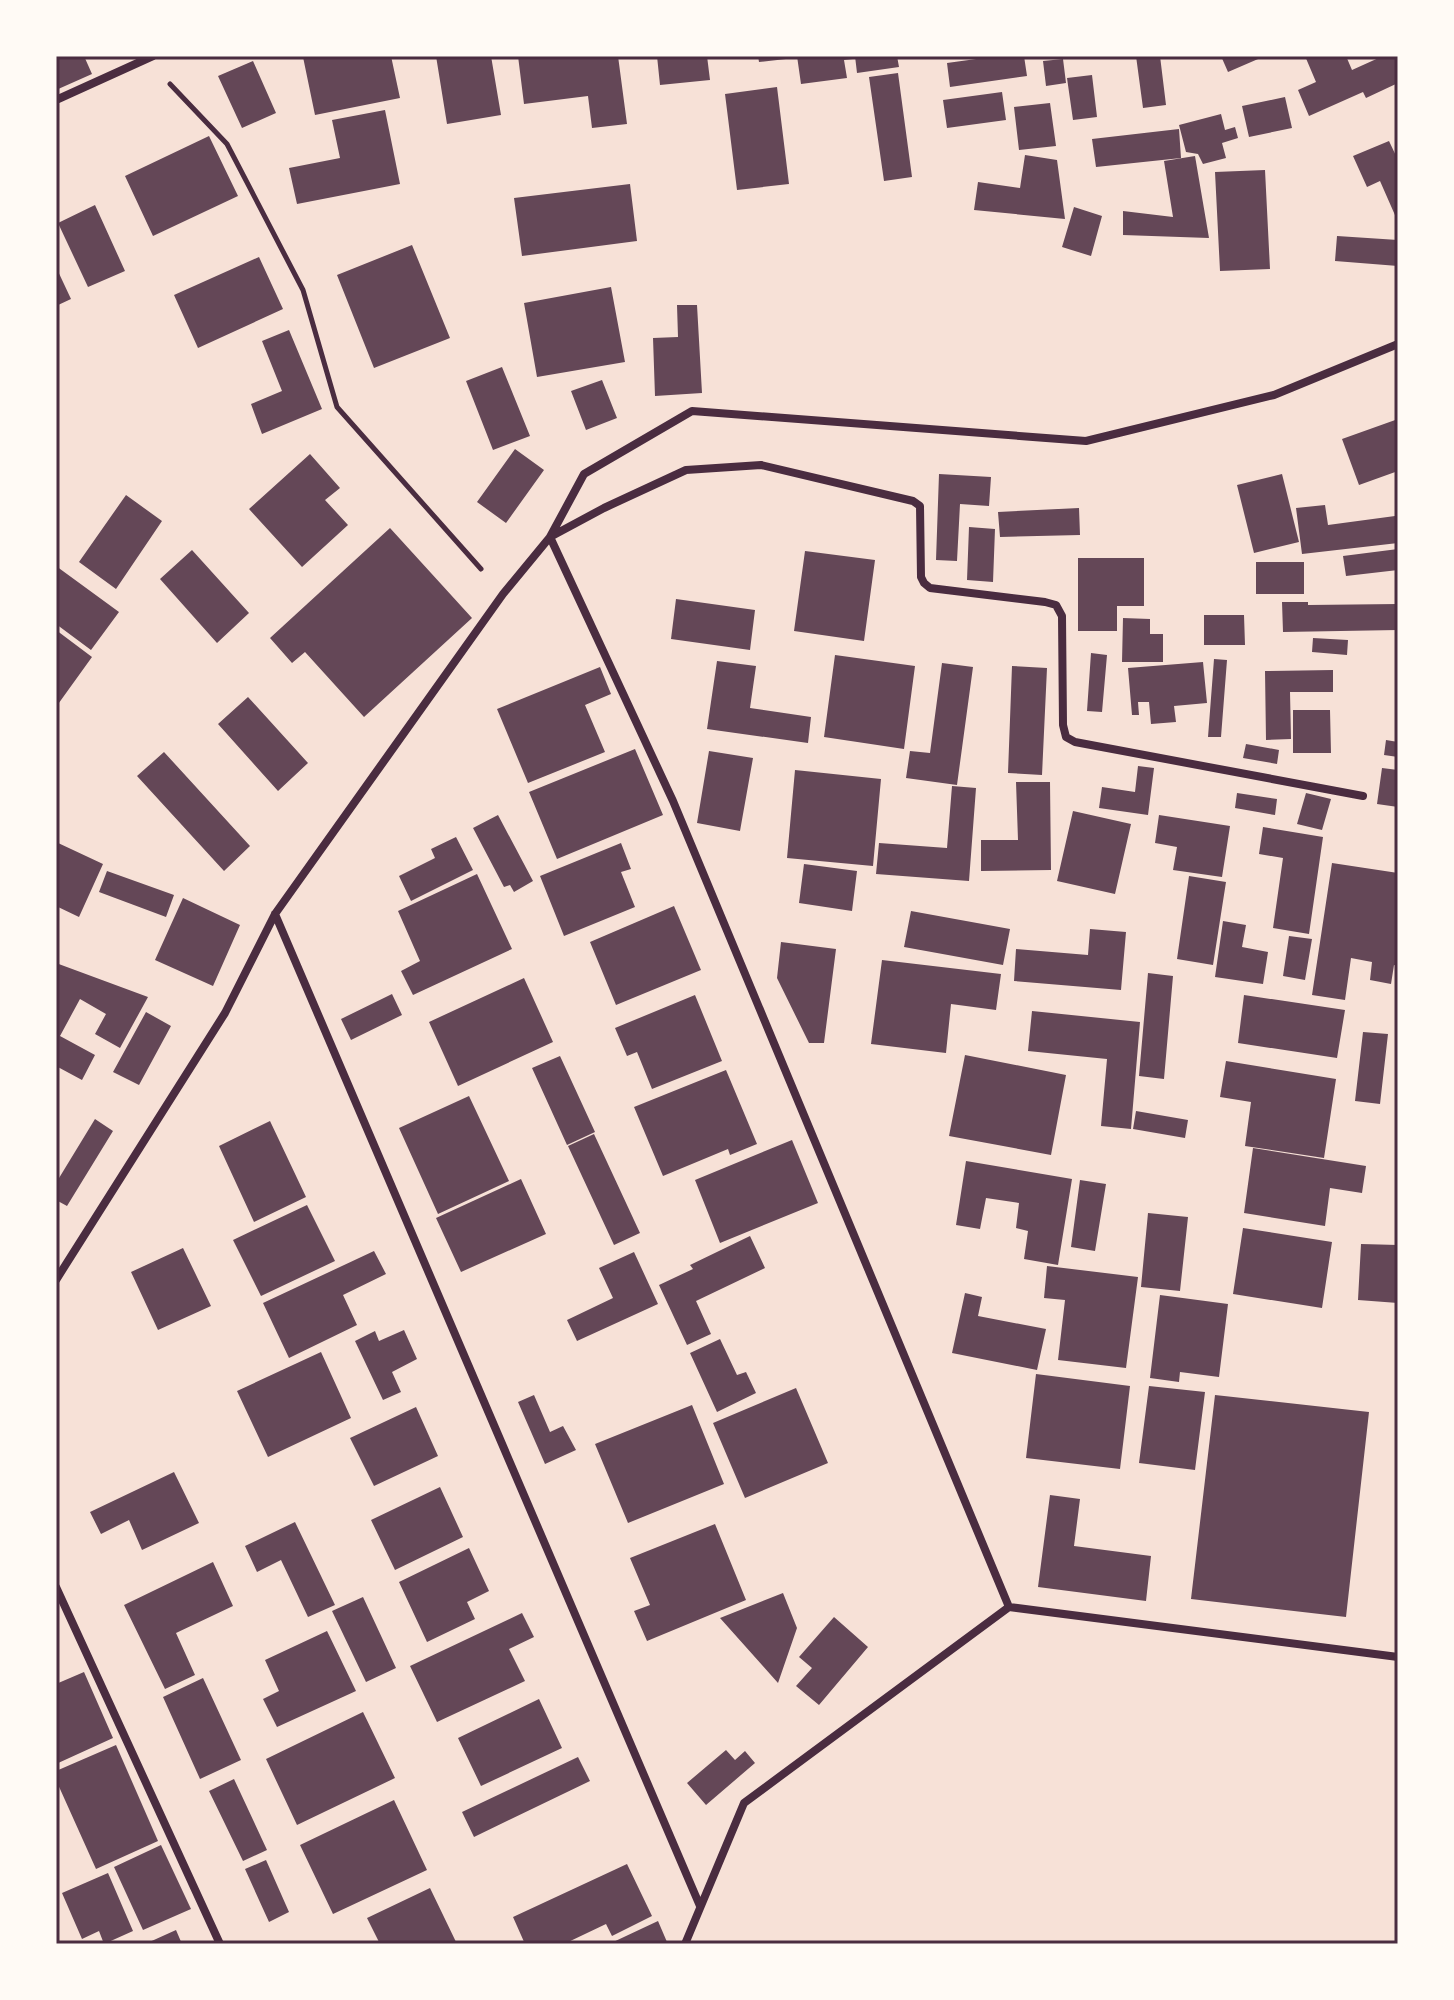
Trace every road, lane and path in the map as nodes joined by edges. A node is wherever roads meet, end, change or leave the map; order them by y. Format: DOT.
graph roads {
  1 [pos="148,57"];
  2 [pos="56,100"];
  3 [pos="1398,344"];
  4 [pos="550,537"];
  5 [pos="503,594"];
  6 [pos="1363,796"];
  7 [pos="275,914"];
  8 [pos="56,1280"];
  9 [pos="56,1587"];
  10 [pos="1009,1607"];
  11 [pos="1398,1657"];
  12 [pos="700,1906"];
  13 [pos="220,1944"];
  14 [pos="685,1944"];
  1 -- 2 [label="street"];
  1 -- 5 [label="path"];
  3 -- 4 [label="street"];
  4 -- 5 [label="street"];
  4 -- 6 [label="street"];
  4 -- 10 [label="street"];
  5 -- 7 [label="street"];
  7 -- 8 [label="street"];
  7 -- 12 [label="street"];
  9 -- 13 [label="street"];
  10 -- 11 [label="street"];
  10 -- 12 [label="street"];
  12 -- 14 [label="street"];
}
